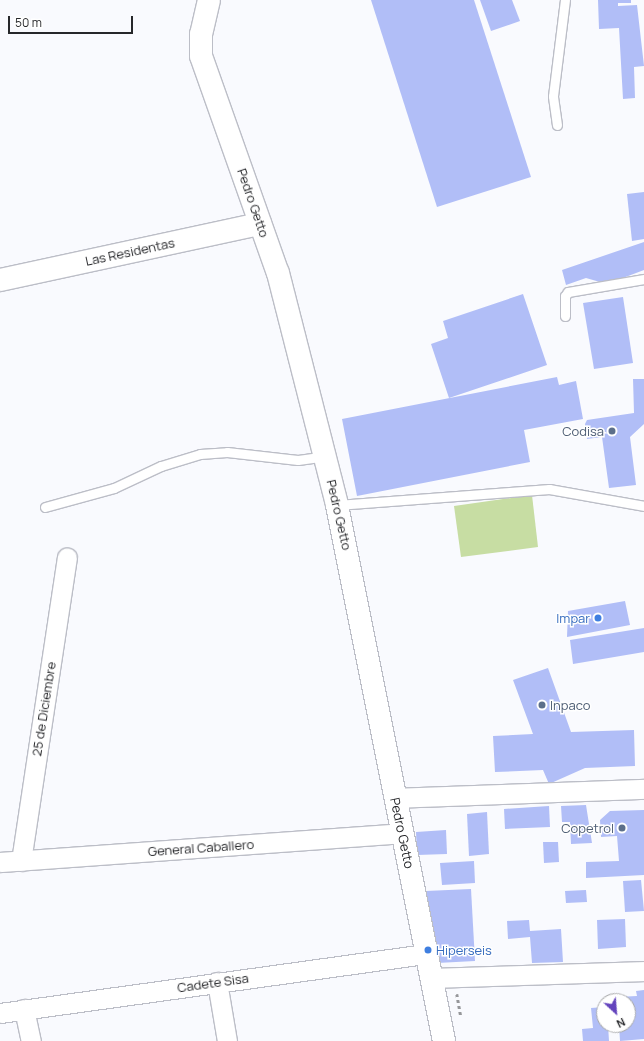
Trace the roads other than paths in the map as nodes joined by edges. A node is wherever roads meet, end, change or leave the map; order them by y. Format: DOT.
graph roads {
  1 [pos="208,0"];
  2 [pos="565,0"];
  3 [pos="557,125"];
  4 [pos="260,224"];
  5 [pos="644,279"];
  6 [pos="0,280"];
  7 [pos="565,316"];
  8 [pos="325,456"];
  9 [pos="337,505"];
  10 [pos="644,506"];
  11 [pos="45,507"];
  12 [pos="67,557"];
  13 [pos="644,789"];
  14 [pos="394,798"];
  15 [pos="402,833"];
  16 [pos="21,861"];
  17 [pos="0,862"];
  18 [pos="426,954"];
  19 [pos="644,971"];
  20 [pos="432,978"];
  21 [pos="217,982"];
  22 [pos="24,1009"];
  23 [pos="0,1013"];
  24 [pos="31,1041"];
  25 [pos="227,1041"];
  26 [pos="444,1041"];
  1 -- 4 [label="street, Pedro Getto"];
  2 -- 3 [label="lane"];
  4 -- 6 [label="street, Las Residentas"];
  4 -- 8 [label="street, Pedro Getto"];
  5 -- 7 [label="lane"];
  8 -- 9 [label="street, Pedro Getto"];
  8 -- 11 [label="lane"];
  9 -- 10 [label="lane"];
  9 -- 14 [label="street, Pedro Getto"];
  12 -- 16 [label="street, 25 de Diciembre"];
  13 -- 14 [label="street"];
  14 -- 15 [label="street, Pedro Getto"];
  15 -- 16 [label="street, General Caballero"];
  15 -- 18 [label="street, Pedro Getto"];
  16 -- 17 [label="street, General Caballero"];
  18 -- 20 [label="street, Pedro Getto"];
  18 -- 21 [label="street, Cadete Sisa"];
  19 -- 20 [label="street"];
  20 -- 26 [label="street, Pedro Getto"];
  21 -- 22 [label="street, Cadete Sisa"];
  21 -- 25 [label="street"];
  22 -- 23 [label="street, Cadete Sisa"];
  22 -- 24 [label="street"];
}
